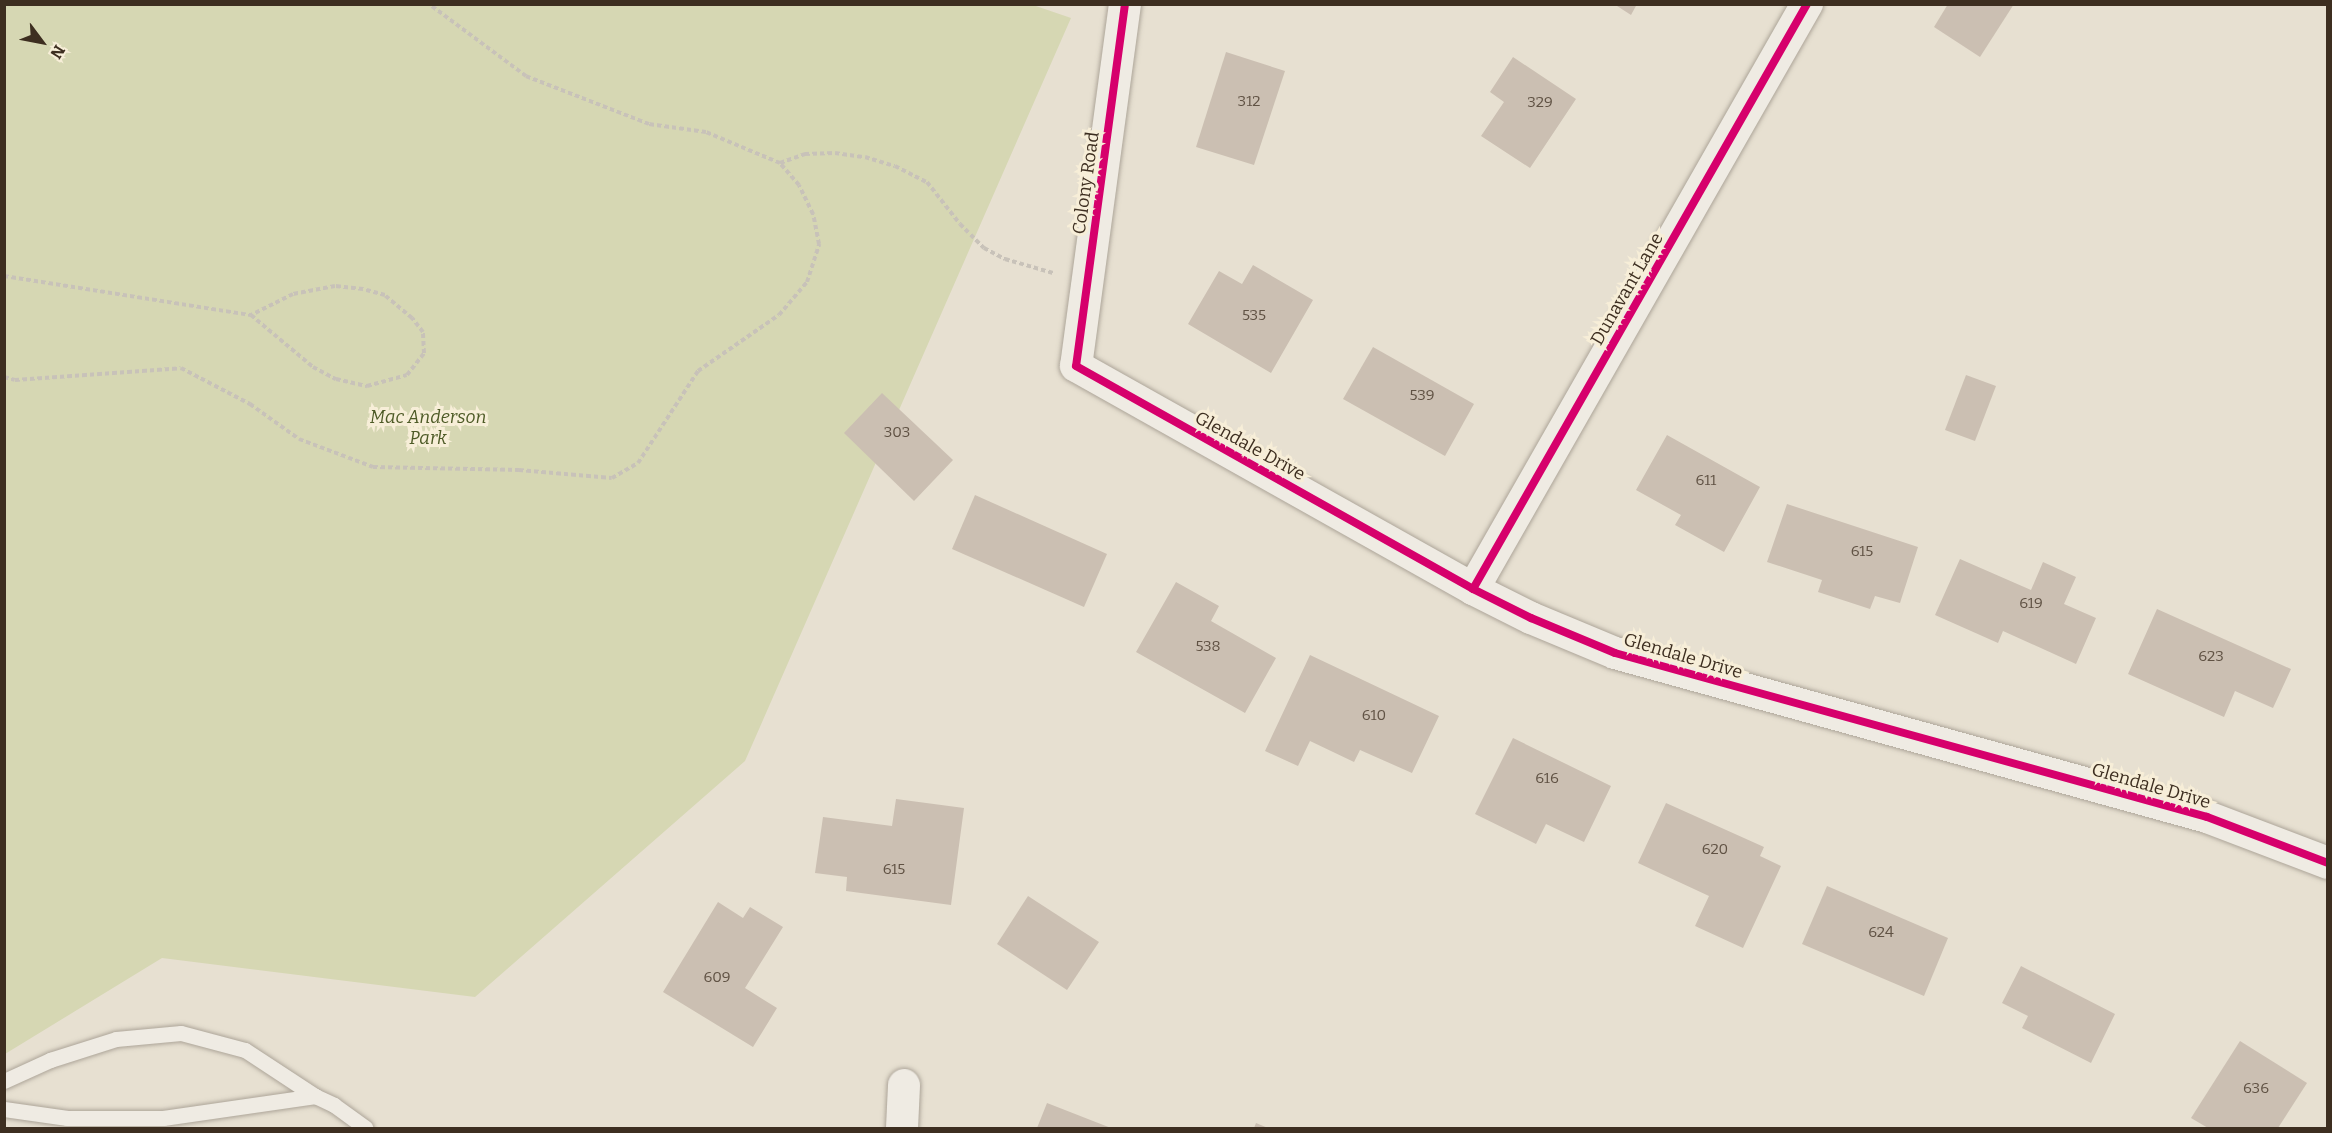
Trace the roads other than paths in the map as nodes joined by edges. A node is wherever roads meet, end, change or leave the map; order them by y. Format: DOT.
graph roads {
  1 [pos="1125,4"];
  2 [pos="1807,4"];
  3 [pos="1076,366"];
  4 [pos="1473,589"];
  5 [pos="2328,864"];
  6 [pos="4,1081"];
  7 [pos="904,1085"];
  8 [pos="315,1096"];
  9 [pos="4,1109"];
  10 [pos="366,1128"];
  11 [pos="902,1128"];
  1 -- 3 [label="street, Colony Road"];
  2 -- 4 [label="street, Dunavant Lane"];
  3 -- 4 [label="street, Glendale Drive"];
  4 -- 5 [label="street, Glendale Drive"];
  6 -- 8 [label="lane"];
  7 -- 11 [label="street"];
  8 -- 9 [label="lane"];
  8 -- 10 [label="lane"];
}
